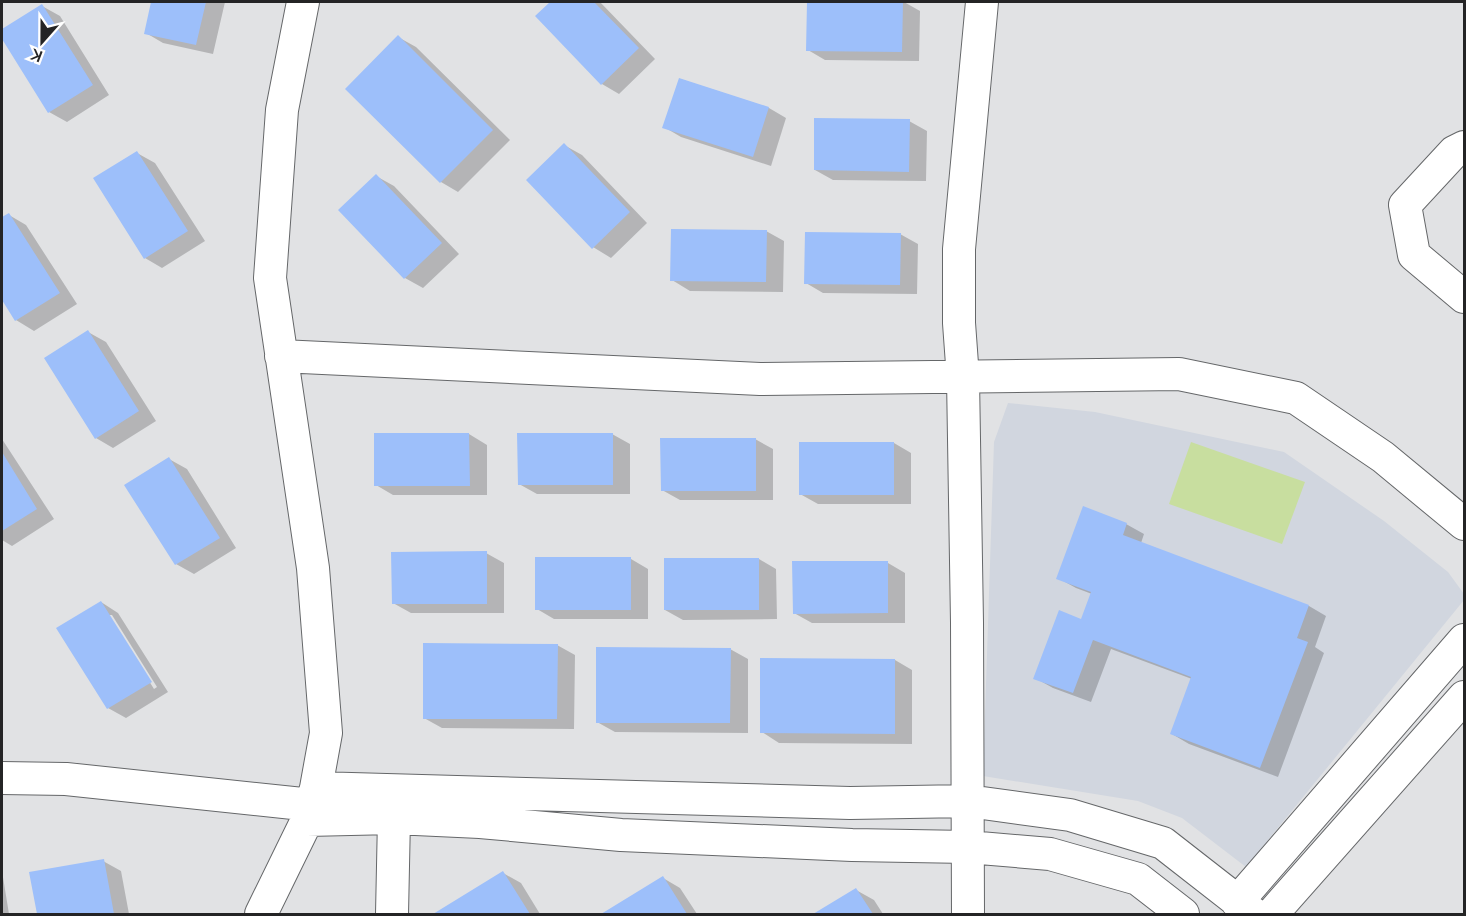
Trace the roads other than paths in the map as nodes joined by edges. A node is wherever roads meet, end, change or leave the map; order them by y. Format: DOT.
graph roads {
  1 [pos="303,2"];
  2 [pos="982,2"];
  3 [pos="1464,147"];
  4 [pos="1464,297"];
  5 [pos="280,356"];
  6 [pos="963,378"];
  7 [pos="1464,524"];
  8 [pos="1464,640"];
  9 [pos="1464,698"];
  10 [pos="2,778"];
  11 [pos="968,801"];
  12 [pos="311,804"];
  13 [pos="394,818"];
  14 [pos="968,847"];
  15 [pos="1246,908"];
  16 [pos="261,915"];
  17 [pos="392,915"];
  18 [pos="968,915"];
  19 [pos="1183,915"];
  20 [pos="1272,915"];
  1 -- 5 [label="street"];
  2 -- 6 [label="street"];
  3 -- 4 [label="street"];
  5 -- 6 [label="street"];
  5 -- 12 [label="street"];
  6 -- 7 [label="street"];
  6 -- 11 [label="street"];
  8 -- 15 [label="street"];
  9 -- 20 [label="street"];
  10 -- 12 [label="street"];
  11 -- 12 [label="street"];
  11 -- 14 [label="street"];
  11 -- 15 [label="street"];
  12 -- 13 [label="street"];
  12 -- 16 [label="street"];
  13 -- 14 [label="street"];
  13 -- 17 [label="street"];
  14 -- 18 [label="street"];
  14 -- 19 [label="street"];
}
